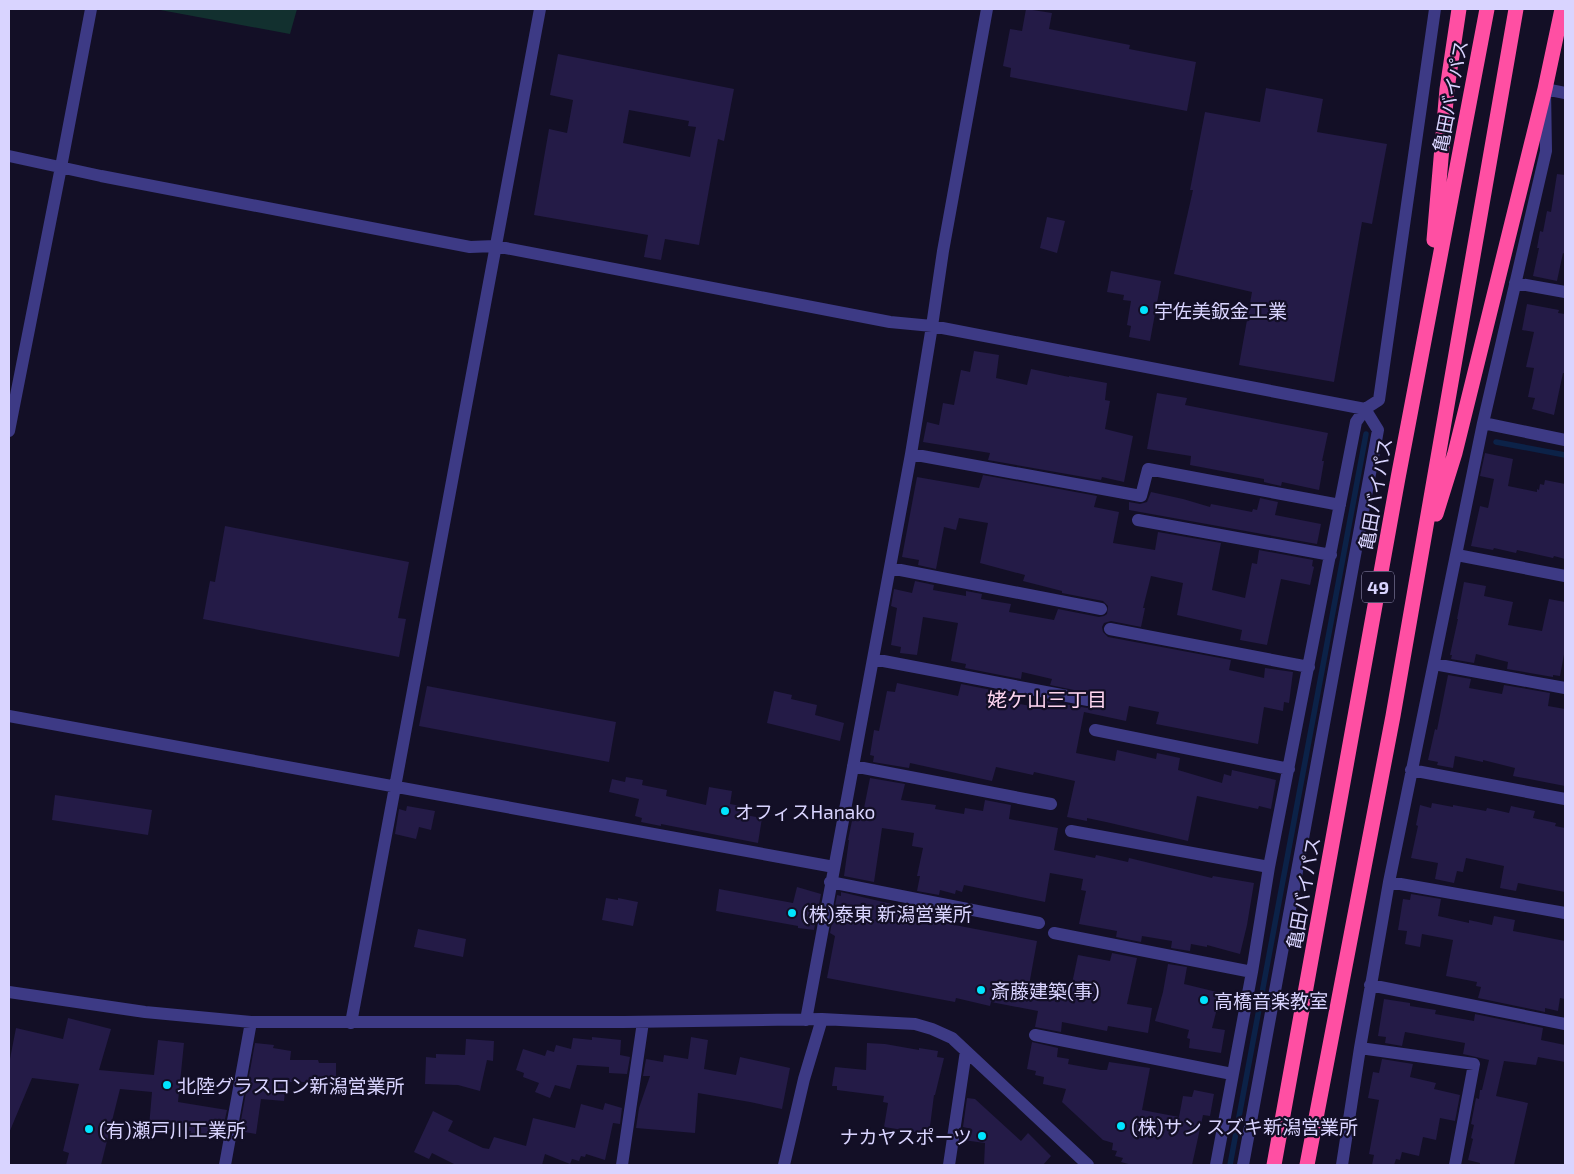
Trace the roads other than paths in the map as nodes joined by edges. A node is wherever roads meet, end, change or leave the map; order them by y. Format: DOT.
graph roads {
  1 [pos="91,9"];
  2 [pos="540,9"];
  3 [pos="986,9"];
  4 [pos="1435,9"];
  5 [pos="1458,9"];
  6 [pos="1487,9"];
  7 [pos="1562,9"];
  8 [pos="1516,10"];
  9 [pos="1565,30"];
  10 [pos="1554,46"];
  11 [pos="1545,89"];
  12 [pos="1565,93"];
  13 [pos="9,156"];
  14 [pos="62,167"];
  15 [pos="495,246"];
  16 [pos="1515,283"];
  17 [pos="1565,292"];
  18 [pos="1428,316"];
  19 [pos="932,326"];
  20 [pos="1365,409"];
  21 [pos="1482,423"];
  22 [pos="9,431"];
  23 [pos="1565,440"];
  24 [pos="911,454"];
  25 [pos="1340,505"];
  26 [pos="1138,520"];
  27 [pos="1456,554"];
  28 [pos="1331,555"];
  29 [pos="1418,567"];
  30 [pos="890,568"];
  31 [pos="1565,576"];
  32 [pos="1101,609"];
  33 [pos="1110,630"];
  34 [pos="873,658"];
  35 [pos="1434,664"];
  36 [pos="1309,667"];
  37 [pos="1565,688"];
  38 [pos="1088,700"];
  39 [pos="9,716"];
  40 [pos="1095,730"];
  41 [pos="853,766"];
  42 [pos="1289,769"];
  43 [pos="1411,770"];
  44 [pos="396,787"];
  45 [pos="1565,799"];
  46 [pos="1051,804"];
  47 [pos="1071,831"];
  48 [pos="1269,867"];
  49 [pos="834,868"];
  50 [pos="830,882"];
  51 [pos="1389,882"];
  52 [pos="1565,912"];
  53 [pos="1039,924"];
  54 [pos="1054,933"];
  55 [pos="1252,972"];
  56 [pos="1370,985"];
  57 [pos="9,992"];
  58 [pos="822,1019"];
  59 [pos="806,1020"];
  60 [pos="251,1022"];
  61 [pos="643,1022"];
  62 [pos="352,1023"];
  63 [pos="1565,1024"];
  64 [pos="1035,1035"];
  65 [pos="1360,1048"];
  66 [pos="966,1051"];
  67 [pos="1232,1074"];
  68 [pos="225,1165"];
  69 [pos="622,1165"];
  70 [pos="784,1165"];
  71 [pos="949,1165"];
  72 [pos="1088,1165"];
  73 [pos="1216,1165"];
  74 [pos="1243,1165"];
  75 [pos="1274,1165"];
  76 [pos="1307,1165"];
  77 [pos="1342,1165"];
  78 [pos="1455,1165"];
  1 -- 14 [label="street"];
  2 -- 15 [label="street"];
  3 -- 19 [label="street"];
  4 -- 20 [label="street"];
  5 -- 18 [label="highway"];
  6 -- 18 [label="highway, 亀田バイパス / 49"];
  7 -- 10 [label="highway"];
  8 -- 29 [label="highway, 49"];
  9 -- 10 [label="highway"];
  10 -- 11 [label="highway"];
  11 -- 12 [label="street"];
  11 -- 16 [label="street"];
  11 -- 29 [label="highway"];
  13 -- 14 [label="street"];
  14 -- 15 [label="street"];
  14 -- 22 [label="street"];
  15 -- 19 [label="street"];
  15 -- 44 [label="street"];
  16 -- 17 [label="street"];
  16 -- 21 [label="street"];
  18 -- 75 [label="highway, 亀田バイパス / 49"];
  19 -- 20 [label="street"];
  19 -- 24 [label="street"];
  20 -- 25 [label="street"];
  20 -- 74 [label="street"];
  21 -- 23 [label="street"];
  21 -- 27 [label="street"];
  24 -- 25 [label="street"];
  24 -- 30 [label="street"];
  25 -- 28 [label="street"];
  26 -- 28 [label="street"];
  27 -- 31 [label="street"];
  27 -- 35 [label="street"];
  28 -- 36 [label="street"];
  29 -- 76 [label="highway, 49"];
  30 -- 32 [label="street"];
  30 -- 34 [label="street"];
  33 -- 36 [label="street"];
  34 -- 38 [label="street"];
  34 -- 41 [label="street"];
  35 -- 37 [label="street"];
  35 -- 43 [label="street"];
  36 -- 42 [label="street"];
  39 -- 44 [label="street"];
  40 -- 42 [label="street"];
  41 -- 46 [label="street"];
  41 -- 49 [label="street"];
  42 -- 48 [label="street"];
  43 -- 45 [label="street"];
  43 -- 51 [label="street"];
  44 -- 49 [label="street"];
  44 -- 62 [label="street"];
  47 -- 48 [label="street"];
  48 -- 55 [label="street"];
  49 -- 50 [label="street"];
  50 -- 53 [label="street"];
  50 -- 59 [label="street"];
  51 -- 52 [label="street"];
  51 -- 56 [label="street"];
  54 -- 55 [label="street"];
  55 -- 67 [label="street"];
  56 -- 63 [label="street"];
  56 -- 65 [label="street"];
  57 -- 60 [label="street"];
  58 -- 59 [label="street"];
  58 -- 66 [label="street"];
  58 -- 70 [label="street"];
  59 -- 61 [label="street"];
  60 -- 62 [label="street"];
  60 -- 68 [label="street"];
  61 -- 62 [label="street"];
  61 -- 69 [label="street"];
  64 -- 67 [label="street"];
  65 -- 77 [label="street"];
  65 -- 78 [label="street"];
  66 -- 71 [label="street"];
  66 -- 72 [label="street"];
  67 -- 73 [label="street"];
}
